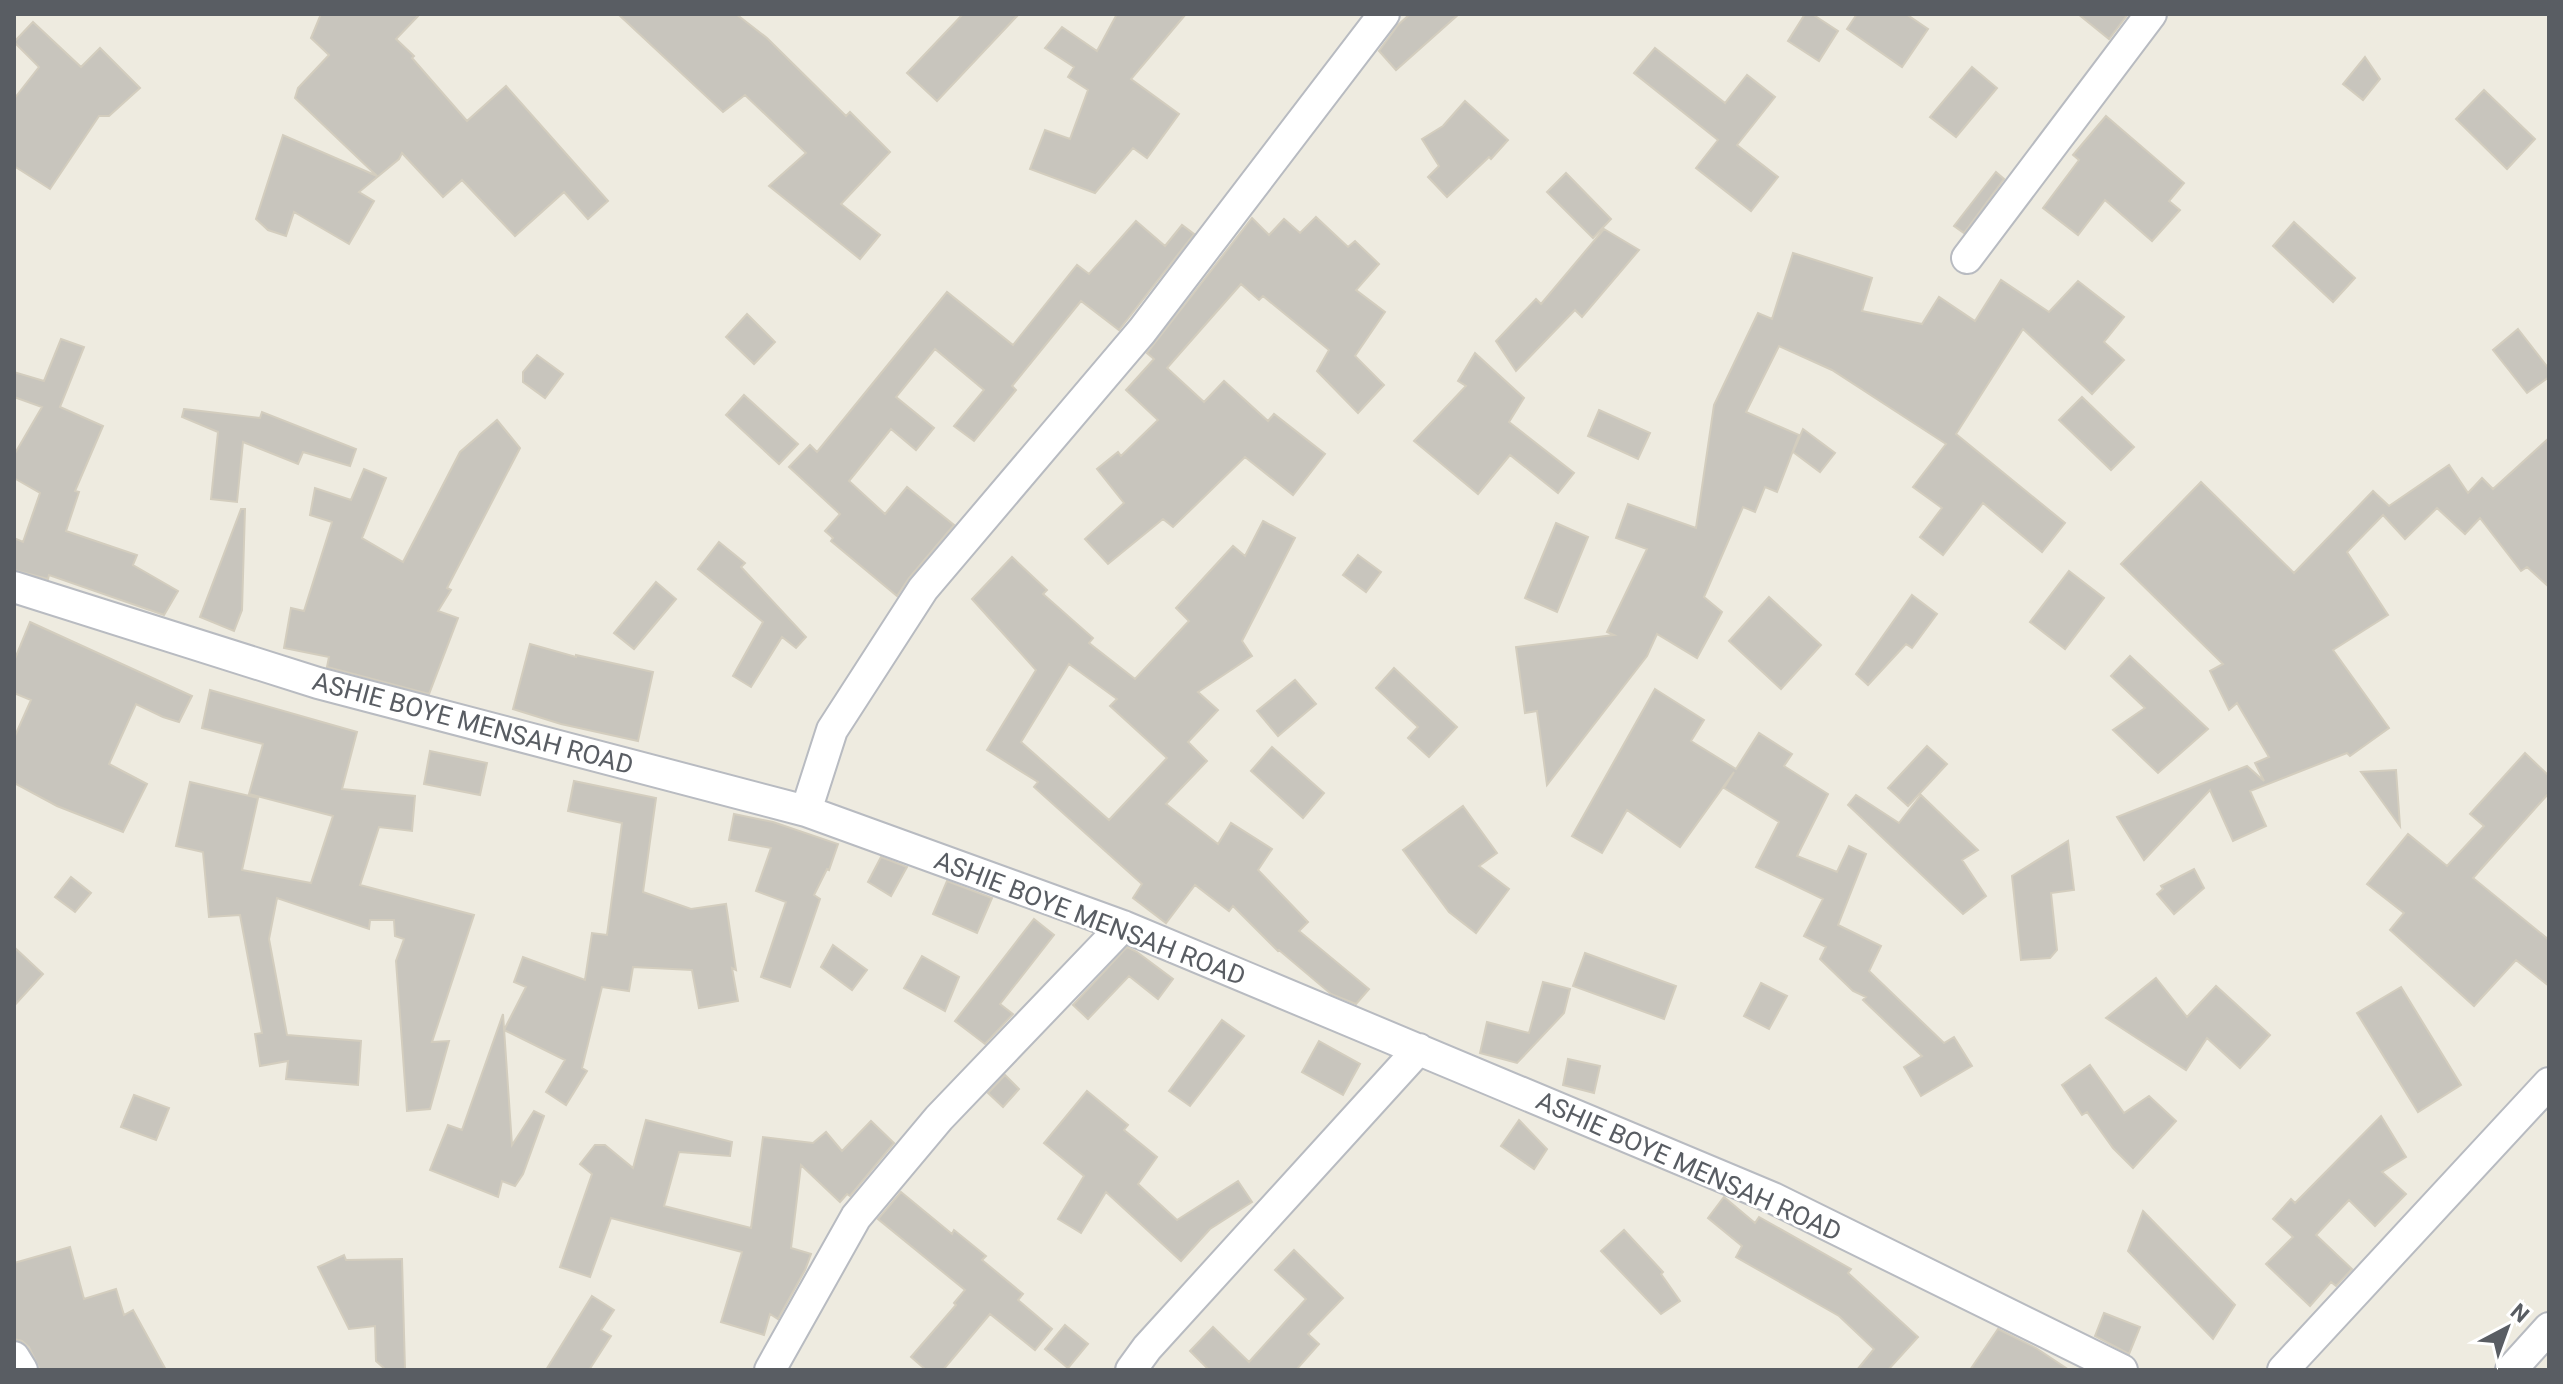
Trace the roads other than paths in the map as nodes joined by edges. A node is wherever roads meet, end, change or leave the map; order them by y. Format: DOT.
graph roads {
  1 [pos="1384,14"];
  2 [pos="2151,14"];
  3 [pos="1967,258"];
  4 [pos="14,587"];
  5 [pos="806,811"];
  6 [pos="1123,926"];
  7 [pos="1419,1049"];
  8 [pos="2549,1083"];
  9 [pos="2549,1328"];
  10 [pos="14,1357"];
  11 [pos="22,1370"];
  12 [pos="770,1370"];
  13 [pos="1131,1370"];
  14 [pos="2122,1370"];
  15 [pos="2283,1370"];
  16 [pos="2511,1370"];
  1 -- 5 [label="street"];
  2 -- 3 [label="street"];
  4 -- 5 [label="street, ASHIE BOYE MENSAH ROAD"];
  5 -- 6 [label="street, ASHIE BOYE MENSAH ROAD"];
  6 -- 7 [label="street, ASHIE BOYE MENSAH ROAD"];
  6 -- 12 [label="street"];
  7 -- 13 [label="street"];
  7 -- 14 [label="street, ASHIE BOYE MENSAH ROAD"];
  8 -- 15 [label="street"];
  9 -- 16 [label="street"];
  10 -- 11 [label="street"];
}
